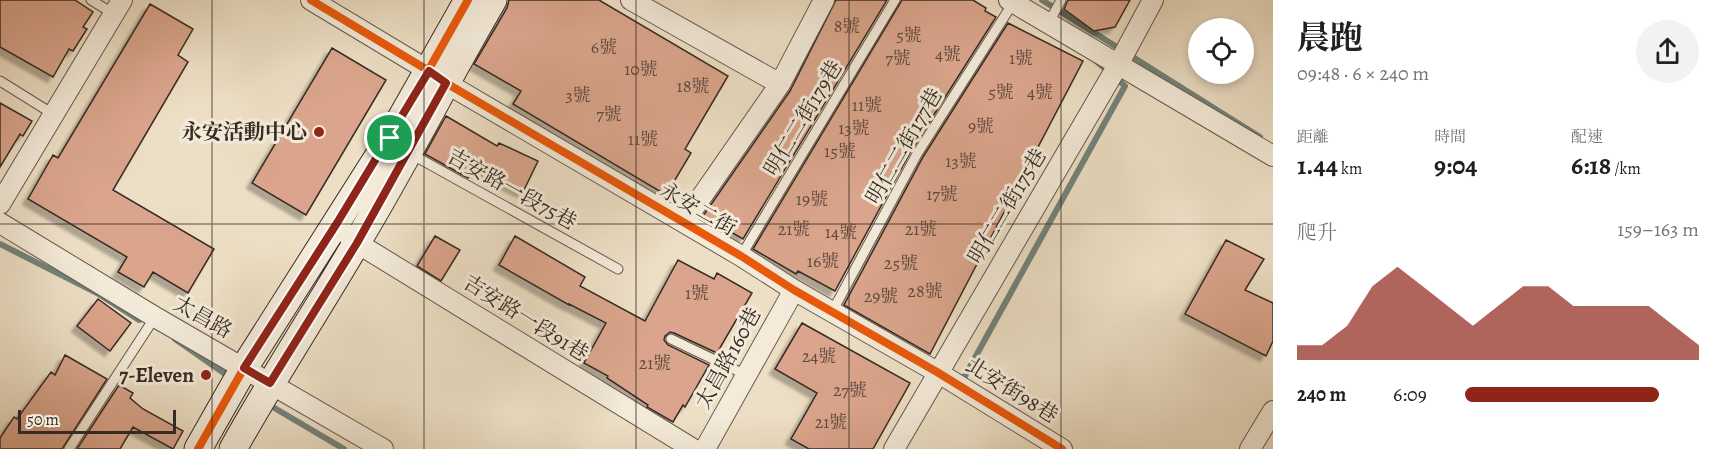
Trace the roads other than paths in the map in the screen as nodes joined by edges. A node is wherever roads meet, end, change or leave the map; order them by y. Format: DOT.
graph roads {
  1 [pos="91,0"];
  2 [pos="311,0"];
  3 [pos="468,0"];
  4 [pos="494,0"];
  5 [pos="631,0"];
  6 [pos="824,0"];
  7 [pos="895,0"];
  8 [pos="1061,0"];
  9 [pos="1153,0"];
  10 [pos="1011,1"];
  11 [pos="118,7"];
  12 [pos="1048,24"];
  13 [pos="1118,65"];
  14 [pos="438,78"];
  15 [pos="0,81"];
  16 [pos="780,84"];
  17 [pos="53,114"];
  18 [pos="399,145"];
  19 [pos="1273,156"];
  20 [pos="0,204"];
  21 [pos="684,222"];
  22 [pos="337,223"];
  23 [pos="0,224"];
  24 [pos="357,243"];
  25 [pos="741,255"];
  26 [pos="618,269"];
  27 [pos="794,290"];
  28 [pos="832,312"];
  29 [pos="155,317"];
  30 [pos="671,339"];
  31 [pos="244,368"];
  32 [pos="937,372"];
  33 [pos="746,375"];
  34 [pos="270,383"];
  35 [pos="1273,411"];
  36 [pos="69,449"];
  37 [pos="198,449"];
  38 [pos="232,449"];
  39 [pos="383,449"];
  40 [pos="693,449"];
  41 [pos="705,449"];
  42 [pos="894,449"];
  43 [pos="1062,449"];
  44 [pos="1250,449"];
  1 -- 11 [label="lane"];
  2 -- 14 [label="street, 永安二街"];
  3 -- 14 [label="street"];
  4 -- 14 [label="street"];
  5 -- 16 [label="street"];
  6 -- 16 [label="street"];
  7 -- 25 [label="lane, 明仁二街179巷"];
  8 -- 12 [label="lane"];
  9 -- 13 [label="street, 明仁二街175巷"];
  10 -- 12 [label="street"];
  10 -- 28 [label="lane, 明仁二街177巷"];
  11 -- 17 [label="street"];
  12 -- 13 [label="street"];
  13 -- 19 [label="street"];
  13 -- 32 [label="street, 明仁二街175巷"];
  14 -- 18 [label="street"];
  14 -- 21 [label="street, 永安二街"];
  15 -- 17 [label="lane"];
  16 -- 21 [label="street"];
  17 -- 20 [label="street"];
  18 -- 22 [label="street"];
  18 -- 24 [label="street"];
  18 -- 26 [label="lane, 吉安路一段75巷"];
  21 -- 25 [label="street, 永安二街"];
  22 -- 24 [label="street, 吉安路一段91巷"];
  22 -- 31 [label="street"];
  23 -- 29 [label="street, 太昌路"];
  24 -- 34 [label="street"];
  24 -- 40 [label="street, 吉安路一段91巷"];
  25 -- 27 [label="street, 永安二街"];
  27 -- 28 [label="street, 永安二街"];
  27 -- 33 [label="street, 太昌路160巷"];
  28 -- 32 [label="street, 永安二街"];
  29 -- 31 [label="street, 太昌路"];
  29 -- 36 [label="lane"];
  30 -- 33 [label="lane"];
  31 -- 34 [label="street, 太昌路"];
  31 -- 37 [label="street"];
  32 -- 42 [label="street, 明仁二街175巷"];
  32 -- 43 [label="street, 北安街98巷"];
  33 -- 41 [label="street, 太昌路160巷"];
  34 -- 38 [label="street"];
  34 -- 39 [label="street, 太昌路"];
  35 -- 44 [label="street"];
}
